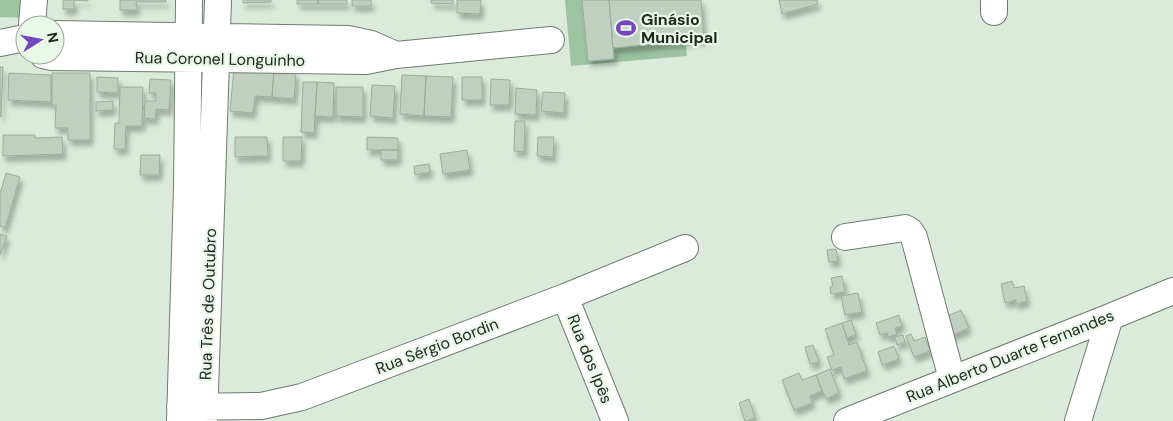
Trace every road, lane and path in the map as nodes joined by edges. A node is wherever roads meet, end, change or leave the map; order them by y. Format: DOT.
graph roads {
  1 [pos="34,0"];
  2 [pos="189,0"];
  3 [pos="218,0"];
  4 [pos="33,15"];
  5 [pos="65,36"];
  6 [pos="551,40"];
  7 [pos="114,46"];
  8 [pos="189,46"];
  9 [pos="217,47"];
  10 [pos="65,55"];
  11 [pos="200,187"];
  12 [pos="845,238"];
  13 [pos="685,248"];
  14 [pos="1173,291"];
  15 [pos="565,297"];
  16 [pos="1110,318"];
  17 [pos="952,379"];
  18 [pos="192,414"];
  19 [pos="615,421"];
  20 [pos="847,421"];
  21 [pos="1078,421"];
  1 -- 4 [label="street"];
  2 -- 8 [label="street"];
  3 -- 9 [label="street"];
  5 -- 7 [label="street, Rua Coronel Longuinho"];
  6 -- 9 [label="street, Rua Coronel Longuinho"];
  7 -- 8 [label="street, Rua Coronel Longuinho"];
  7 -- 10 [label="street, Rua Coronel Longuinho"];
  8 -- 9 [label="street, Rua Coronel Longuinho"];
  8 -- 11 [label="street"];
  9 -- 11 [label="street"];
  11 -- 18 [label="street, Rua Três de Outubro"];
  12 -- 17 [label="street"];
  13 -- 15 [label="street, Rua Sérgio Bordin"];
  14 -- 16 [label="street, Rua Alberto Duarte Fernandes"];
  15 -- 18 [label="street, Rua Sérgio Bordin"];
  15 -- 19 [label="street, Rua dos Ipês"];
  16 -- 17 [label="street, Rua Alberto Duarte Fernandes"];
  16 -- 21 [label="street"];
  17 -- 20 [label="street, Rua Alberto Duarte Fernandes"];
}
